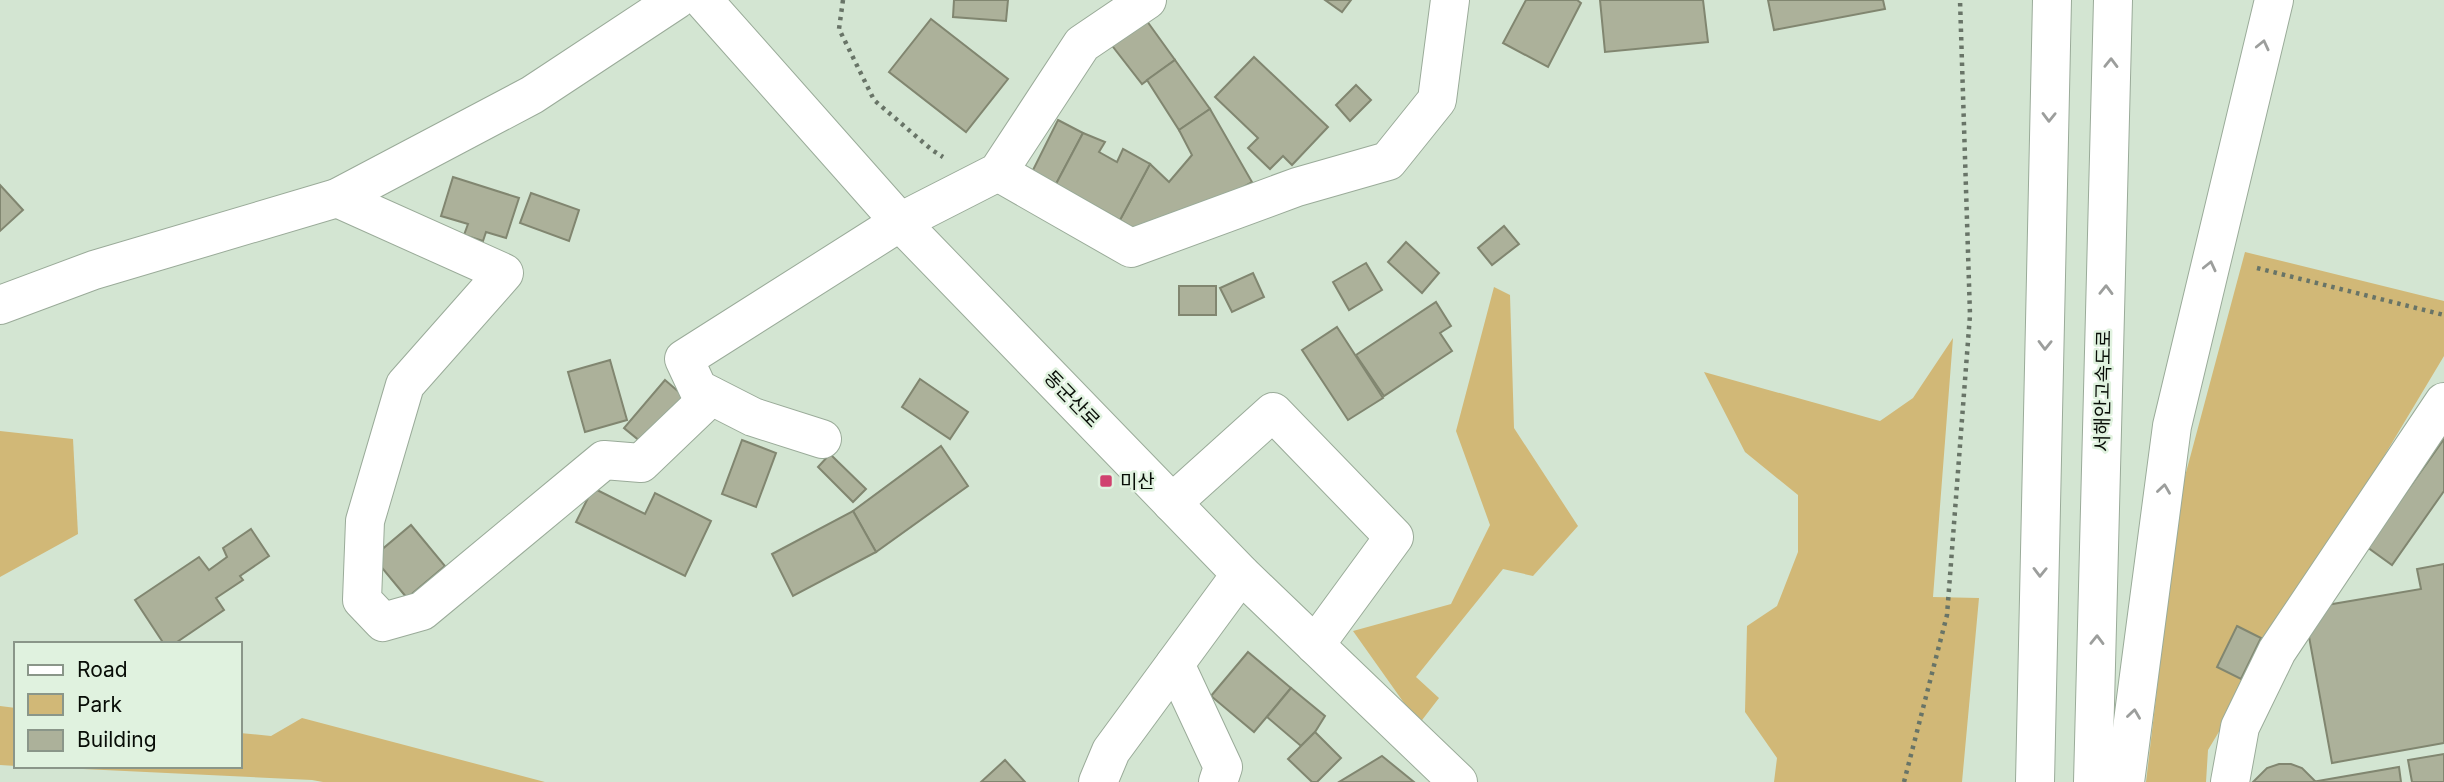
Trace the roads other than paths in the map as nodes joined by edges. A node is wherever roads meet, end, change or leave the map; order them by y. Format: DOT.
graph roads {
  1 [pos="676,0"];
  2 [pos="704,0"];
  3 [pos="1147,0"];
  4 [pos="1450,0"];
  5 [pos="2052,0"];
  6 [pos="2113,0"];
  7 [pos="2274,0"];
  8 [pos="989,176"];
  9 [pos="337,198"];
  10 [pos="900,222"];
  11 [pos="0,304"];
  12 [pos="711,396"];
  13 [pos="2444,402"];
  14 [pos="822,439"];
  15 [pos="1172,503"];
  16 [pos="1241,574"];
  17 [pos="1315,645"];
  18 [pos="1175,664"];
  19 [pos="1098,782"];
  20 [pos="1218,782"];
  21 [pos="1458,782"];
  22 [pos="2035,782"];
  23 [pos="2093,782"];
  24 [pos="2125,782"];
  25 [pos="2230,782"];
  1 -- 9 [label="main road"];
  2 -- 10 [label="main road, 동군산로"];
  3 -- 8 [label="main road"];
  4 -- 8 [label="main road"];
  5 -- 22 [label="main road, one-way"];
  23 -- 6 [label="main road, 서해안고속도로, one-way"];
  24 -- 7 [label="main road, one-way"];
  8 -- 10 [label="main road"];
  9 -- 11 [label="main road"];
  9 -- 12 [label="main road"];
  10 -- 12 [label="main road"];
  10 -- 15 [label="main road, 동군산로"];
  12 -- 14 [label="main road"];
  13 -- 25 [label="main road"];
  15 -- 16 [label="main road, 동군산로"];
  15 -- 17 [label="main road"];
  16 -- 17 [label="main road, 동군산로"];
  16 -- 18 [label="main road"];
  17 -- 21 [label="main road, 동군산로"];
  18 -- 19 [label="main road"];
  18 -- 20 [label="main road"];
}
